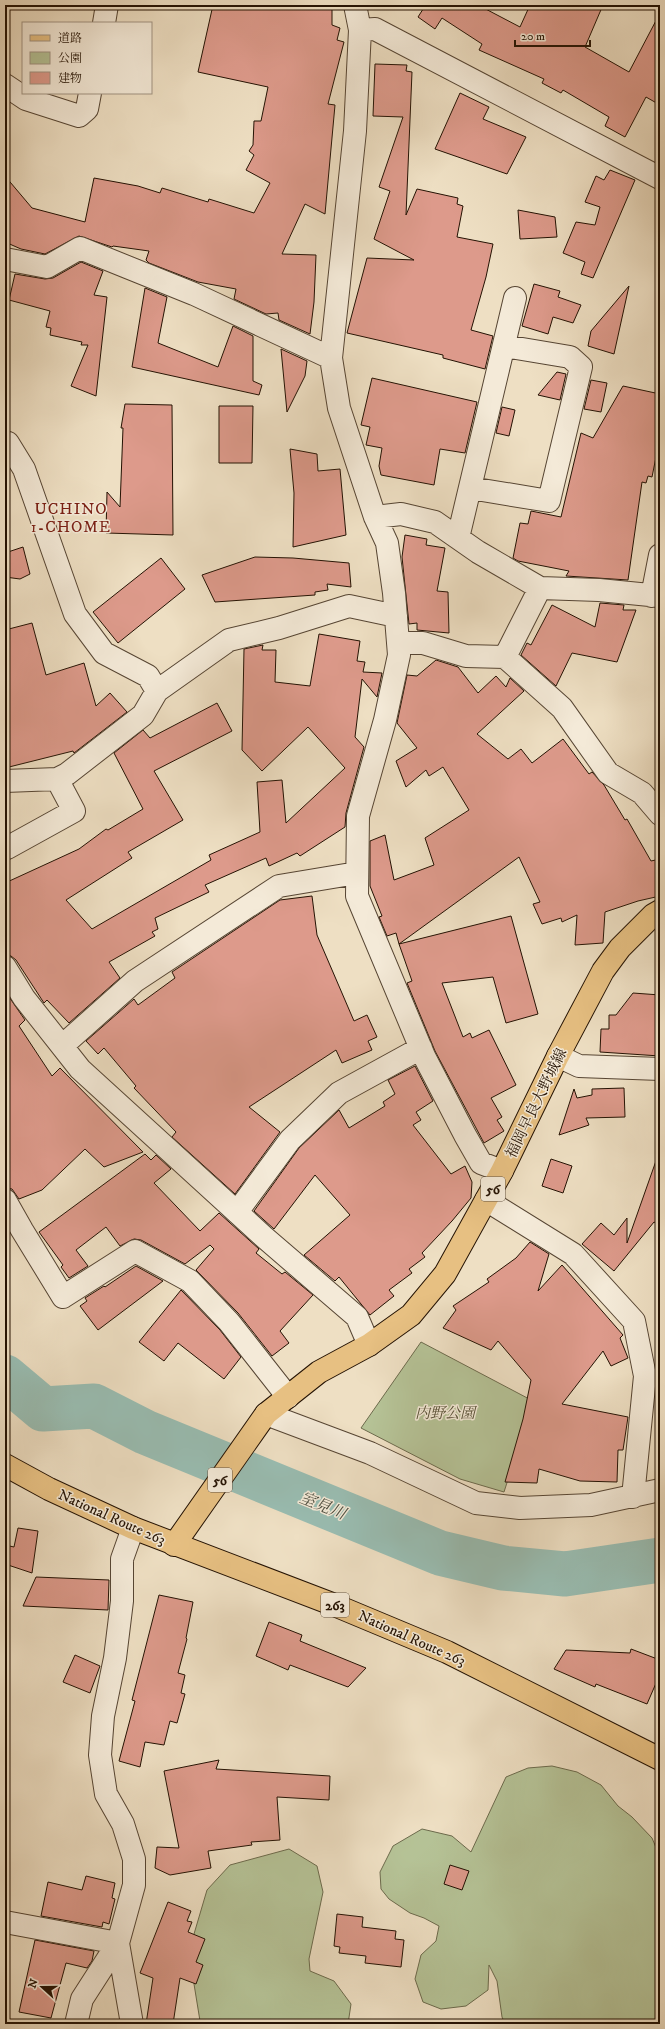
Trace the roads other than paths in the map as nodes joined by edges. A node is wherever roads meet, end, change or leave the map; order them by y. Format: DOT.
graph roads {
  1 [pos="107,5"];
  2 [pos="355,5"];
  3 [pos="104,22"];
  4 [pos="360,30"];
  5 [pos="5,85"];
  6 [pos="90,94"];
  7 [pos="660,178"];
  8 [pos="5,259"];
  9 [pos="516,298"];
  10 [pos="504,346"];
  11 [pos="331,358"];
  12 [pos="5,443"];
  13 [pos="470,488"];
  14 [pos="375,518"];
  15 [pos="458,538"];
  16 [pos="660,555"];
  17 [pos="540,588"];
  18 [pos="656,596"];
  19 [pos="396,616"];
  20 [pos="398,643"];
  21 [pos="505,657"];
  22 [pos="157,691"];
  23 [pos="57,779"];
  24 [pos="5,781"];
  25 [pos="660,814"];
  26 [pos="8,848"];
  27 [pos="357,873"];
  28 [pos="660,911"];
  29 [pos="5,967"];
  30 [pos="62,1046"];
  31 [pos="421,1048"];
  32 [pos="558,1056"];
  33 [pos="660,1069"];
  34 [pos="502,1171"];
  35 [pos="5,1200"];
  36 [pos="486,1200"];
  37 [pos="237,1212"];
  38 [pos="370,1345"];
  39 [pos="288,1397"];
  40 [pos="266,1414"];
  41 [pos="5,1465"];
  42 [pos="660,1490"];
  43 [pos="633,1497"];
  44 [pos="133,1528"];
  45 [pos="174,1545"];
  46 [pos="660,1759"];
  47 [pos="5,1922"];
  48 [pos="118,1944"];
  49 [pos="76,2024"];
  50 [pos="132,2024"];
  1 -- 3 [label="street"];
  2 -- 4 [label="street"];
  4 -- 7 [label="street"];
  4 -- 11 [label="street"];
  5 -- 6 [label="street"];
  8 -- 11 [label="street"];
  9 -- 10 [label="street"];
  10 -- 13 [label="street"];
  10 -- 13 [label="street"];
  11 -- 14 [label="street"];
  12 -- 22 [label="street"];
  13 -- 15 [label="street"];
  14 -- 15 [label="street"];
  14 -- 19 [label="street"];
  15 -- 17 [label="street"];
  16 -- 18 [label="street"];
  17 -- 18 [label="street"];
  17 -- 21 [label="street"];
  19 -- 20 [label="street"];
  19 -- 22 [label="street"];
  20 -- 21 [label="street"];
  20 -- 27 [label="street"];
  21 -- 25 [label="street"];
  22 -- 23 [label="street"];
  23 -- 24 [label="street"];
  23 -- 26 [label="street"];
  27 -- 30 [label="street"];
  27 -- 31 [label="street"];
  28 -- 32 [label="main road, 福岡早良大野城線 / 56"];
  29 -- 30 [label="street"];
  30 -- 37 [label="street"];
  31 -- 34 [label="street"];
  31 -- 37 [label="street"];
  32 -- 33 [label="street"];
  32 -- 34 [label="main road, 福岡早良大野城線 / 56"];
  34 -- 36 [label="main road, 福岡早良大野城線 / 56"];
  35 -- 39 [label="street"];
  36 -- 38 [label="main road, 福岡早良大野城線 / 56"];
  36 -- 43 [label="street"];
  37 -- 38 [label="street"];
  38 -- 39 [label="main road, 福岡早良大野城線 / 56"];
  39 -- 40 [label="main road, 福岡早良大野城線 / 56"];
  40 -- 43 [label="street"];
  40 -- 45 [label="main road, 56"];
  41 -- 44 [label="main road, National Route 263 / 263"];
  42 -- 43 [label="street"];
  44 -- 45 [label="main road, National Route 263 / 263"];
  44 -- 48 [label="street"];
  45 -- 46 [label="main road, National Route 263 / 263"];
  47 -- 48 [label="street"];
  48 -- 49 [label="street"];
  48 -- 50 [label="street"];
}
